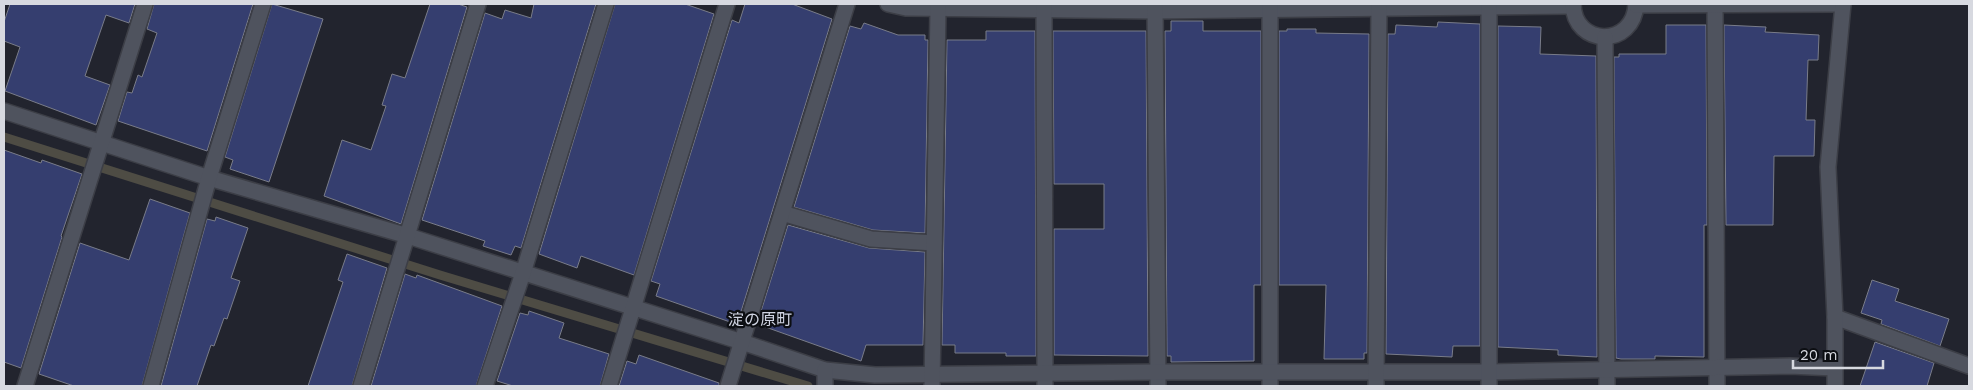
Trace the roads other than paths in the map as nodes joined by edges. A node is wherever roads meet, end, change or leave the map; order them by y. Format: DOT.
graph roads {
  1 [pos="144,4"];
  2 [pos="263,4"];
  3 [pos="478,4"];
  4 [pos="606,4"];
  5 [pos="727,4"];
  6 [pos="847,4"];
  7 [pos="888,4"];
  8 [pos="1636,4"];
  9 [pos="1715,4"];
  10 [pos="1843,4"];
  11 [pos="1489,5"];
  12 [pos="1573,5"];
  13 [pos="1270,6"];
  14 [pos="1379,6"];
  15 [pos="1044,7"];
  16 [pos="1155,7"];
  17 [pos="938,8"];
  18 [pos="1606,37"];
  19 [pos="4,111"];
  20 [pos="101,143"];
  21 [pos="209,178"];
  22 [pos="782,213"];
  23 [pos="408,236"];
  24 [pos="934,244"];
  25 [pos="523,273"];
  26 [pos="633,307"];
  27 [pos="1835,317"];
  28 [pos="742,342"];
  29 [pos="1969,366"];
  30 [pos="1717,368"];
  31 [pos="1834,368"];
  32 [pos="825,370"];
  33 [pos="1607,370"];
  34 [pos="1158,379"];
  35 [pos="1270,379"];
  36 [pos="1376,379"];
  37 [pos="1489,379"];
  38 [pos="932,380"];
  39 [pos="1045,380"];
  40 [pos="25,386"];
  41 [pos="151,386"];
  42 [pos="361,386"];
  43 [pos="486,386"];
  44 [pos="609,386"];
  45 [pos="728,386"];
  46 [pos="825,386"];
  47 [pos="1607,386"];
  48 [pos="1717,386"];
  49 [pos="1835,386"];
  1 -- 20 [label="street"];
  2 -- 21 [label="street"];
  3 -- 23 [label="street"];
  4 -- 25 [label="street"];
  5 -- 26 [label="street"];
  6 -- 22 [label="street"];
  7 -- 17 [label="street"];
  8 -- 9 [label="street"];
  8 -- 18 [label="street"];
  9 -- 10 [label="street"];
  9 -- 30 [label="street"];
  10 -- 27 [label="street"];
  11 -- 12 [label="street"];
  11 -- 14 [label="street"];
  11 -- 37 [label="street"];
  12 -- 18 [label="street"];
  13 -- 14 [label="street"];
  13 -- 16 [label="street"];
  13 -- 35 [label="street"];
  14 -- 36 [label="street"];
  15 -- 16 [label="street"];
  15 -- 17 [label="street"];
  15 -- 39 [label="street"];
  16 -- 34 [label="street"];
  17 -- 24 [label="street"];
  18 -- 33 [label="street"];
  19 -- 20 [label="street"];
  20 -- 21 [label="street"];
  20 -- 40 [label="street"];
  21 -- 23 [label="street"];
  21 -- 41 [label="street"];
  22 -- 24 [label="street"];
  22 -- 28 [label="street"];
  23 -- 25 [label="street"];
  23 -- 42 [label="street"];
  24 -- 38 [label="street"];
  25 -- 26 [label="street"];
  25 -- 43 [label="street"];
  26 -- 28 [label="street"];
  26 -- 44 [label="street"];
  27 -- 29 [label="street"];
  27 -- 31 [label="street"];
  28 -- 32 [label="street"];
  28 -- 45 [label="street"];
  30 -- 31 [label="street"];
  30 -- 33 [label="street"];
  30 -- 48 [label="street"];
  31 -- 49 [label="street"];
  32 -- 38 [label="street"];
  32 -- 46 [label="street"];
  33 -- 37 [label="street"];
  33 -- 47 [label="street"];
  34 -- 35 [label="street"];
  34 -- 39 [label="street"];
  35 -- 36 [label="street"];
  36 -- 37 [label="street"];
  38 -- 39 [label="street"];
}
